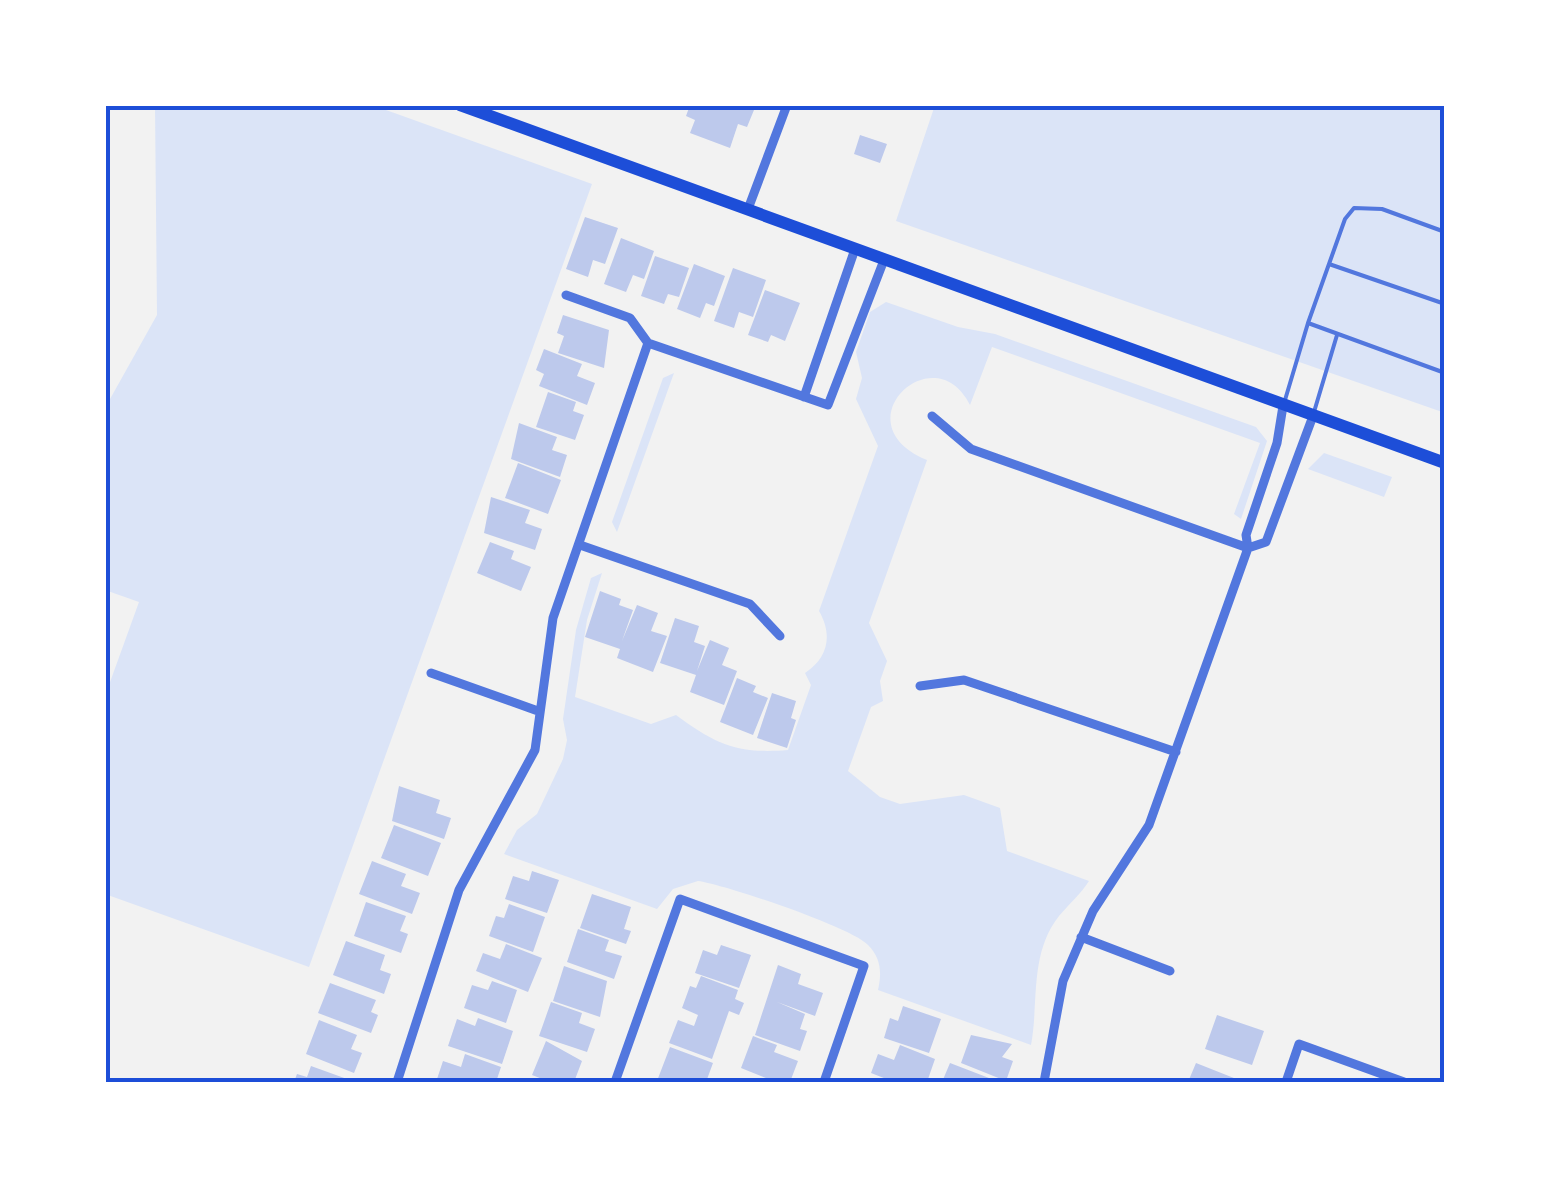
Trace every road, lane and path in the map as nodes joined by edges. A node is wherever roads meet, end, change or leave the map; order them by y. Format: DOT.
graph roads {
  1 [pos="460,105"];
  2 [pos="787,105"];
  3 [pos="489,110"];
  4 [pos="748,209"];
  5 [pos="1445,232"];
  6 [pos="855,249"];
  7 [pos="884,260"];
  8 [pos="1329,264"];
  9 [pos="566,295"];
  10 [pos="1445,304"];
  11 [pos="1308,323"];
  12 [pos="1337,335"];
  13 [pos="648,344"];
  14 [pos="1445,373"];
  15 [pos="804,397"];
  16 [pos="1284,406"];
  17 [pos="932,416"];
  18 [pos="1312,416"];
  19 [pos="1445,463"];
  20 [pos="580,545"];
  21 [pos="1248,548"];
  22 [pos="780,636"];
  23 [pos="431,672"];
  24 [pos="920,686"];
  25 [pos="538,711"];
  26 [pos="1176,752"];
  27 [pos="1081,937"];
  28 [pos="1170,971"];
  29 [pos="396,1082"];
  30 [pos="615,1082"];
  31 [pos="824,1082"];
  32 [pos="1044,1082"];
  33 [pos="1286,1082"];
  34 [pos="1404,1082"];
  1 -- 3 [label="main road"];
  2 -- 4 [label="street"];
  3 -- 4 [label="main road"];
  4 -- 6 [label="main road"];
  5 -- 8 [label="lane"];
  6 -- 7 [label="main road"];
  6 -- 15 [label="street"];
  7 -- 15 [label="street"];
  7 -- 16 [label="main road"];
  8 -- 10 [label="lane"];
  8 -- 11 [label="lane"];
  9 -- 13 [label="street"];
  11 -- 12 [label="lane"];
  11 -- 16 [label="lane"];
  12 -- 14 [label="lane"];
  12 -- 18 [label="lane"];
  13 -- 15 [label="street"];
  13 -- 20 [label="street"];
  16 -- 18 [label="main road"];
  16 -- 21 [label="street"];
  17 -- 21 [label="street"];
  18 -- 19 [label="main road"];
  18 -- 21 [label="street"];
  20 -- 22 [label="street"];
  20 -- 25 [label="street"];
  21 -- 26 [label="street"];
  23 -- 25 [label="street"];
  24 -- 26 [label="street"];
  25 -- 29 [label="street"];
  26 -- 27 [label="street"];
  27 -- 28 [label="street"];
  27 -- 32 [label="street"];
  30 -- 31 [label="street"];
  33 -- 34 [label="street"];
}
